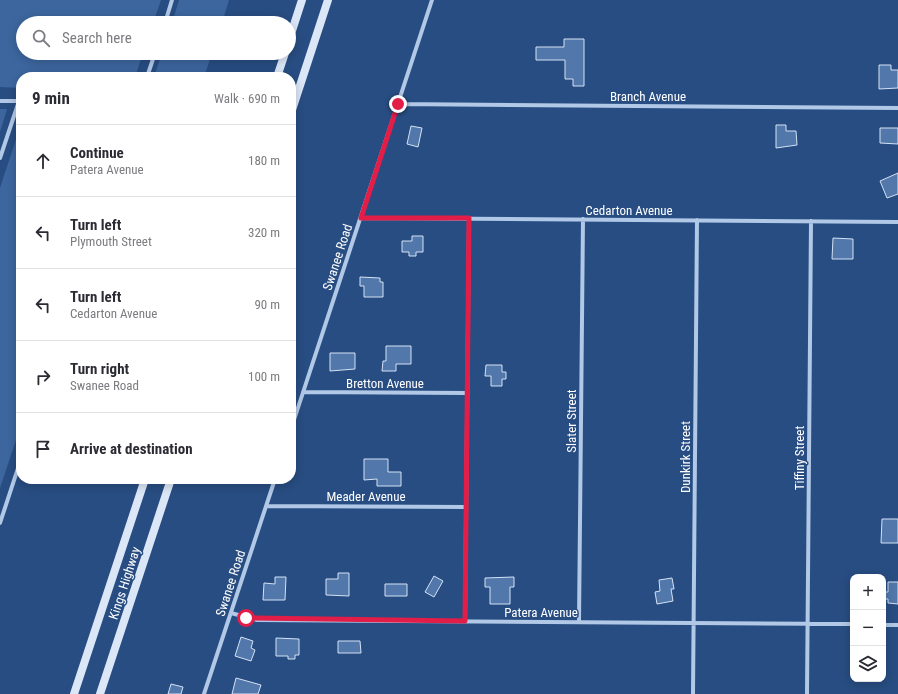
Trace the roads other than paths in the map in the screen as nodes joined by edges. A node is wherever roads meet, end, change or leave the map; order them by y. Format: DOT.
graph roads {
  1 [pos="172,0"];
  2 [pos="302,0"];
  3 [pos="328,0"];
  4 [pos="432,0"];
  5 [pos="167,16"];
  6 [pos="296,18"];
  7 [pos="153,60"];
  8 [pos="283,60"];
  9 [pos="149,72"];
  10 [pos="279,72"];
  11 [pos="296,98"];
  12 [pos="0,100"];
  13 [pos="16,101"];
  14 [pos="398,104"];
  15 [pos="898,108"];
  16 [pos="16,112"];
  17 [pos="0,158"];
  18 [pos="361,218"];
  19 [pos="469,218"];
  20 [pos="583,219"];
  21 [pos="697,220"];
  22 [pos="811,221"];
  23 [pos="898,222"];
  24 [pos="303,392"];
  25 [pos="467,393"];
  26 [pos="296,414"];
  27 [pos="16,474"];
  28 [pos="143,484"];
  29 [pos="169,484"];
  30 [pos="273,484"];
  31 [pos="266,506"];
  32 [pos="466,507"];
  33 [pos="0,523"];
  34 [pos="230,613"];
  35 [pos="465,621"];
  36 [pos="579,622"];
  37 [pos="693,623"];
  38 [pos="808,624"];
  39 [pos="850,624"];
  40 [pos="886,625"];
  41 [pos="898,625"];
  42 [pos="74,694"];
  43 [pos="100,694"];
  44 [pos="204,694"];
  45 [pos="693,694"];
  46 [pos="807,694"];
  1 -- 5 [label="street"];
  2 -- 6 [label="main road"];
  3 -- 11 [label="main road"];
  4 -- 14 [label="street, Swanee Road"];
  7 -- 9 [label="street"];
  8 -- 10 [label="main road"];
  12 -- 13 [label="street"];
  14 -- 15 [label="street, Branch Avenue"];
  14 -- 18 [label="street, Swanee Road"];
  16 -- 17 [label="street"];
  18 -- 19 [label="street, Cedarton Avenue"];
  18 -- 24 [label="street, Swanee Road"];
  19 -- 20 [label="street, Cedarton Avenue"];
  19 -- 25 [label="street"];
  20 -- 21 [label="street, Cedarton Avenue"];
  20 -- 36 [label="street, Slater Street"];
  21 -- 22 [label="street, Cedarton Avenue"];
  21 -- 37 [label="street, Dunkirk Street"];
  22 -- 23 [label="street, Cedarton Avenue"];
  22 -- 38 [label="street, Tiffiny Street"];
  24 -- 25 [label="street, Bretton Avenue"];
  24 -- 26 [label="street, Swanee Road"];
  25 -- 32 [label="street"];
  27 -- 33 [label="street"];
  28 -- 42 [label="main road, Kings Highway"];
  29 -- 43 [label="main road, Kings Highway"];
  30 -- 31 [label="street, Swanee Road"];
  31 -- 32 [label="street, Meader Avenue"];
  31 -- 34 [label="street, Swanee Road"];
  32 -- 35 [label="street"];
  34 -- 35 [label="street, Patera Avenue"];
  34 -- 44 [label="street, Swanee Road"];
  35 -- 36 [label="street, Patera Avenue"];
  36 -- 37 [label="street, Patera Avenue"];
  37 -- 38 [label="street, Patera Avenue"];
  37 -- 45 [label="street, Dunkirk Street"];
  38 -- 39 [label="street, Patera Avenue"];
  38 -- 46 [label="street, Tiffiny Street"];
  40 -- 41 [label="street"];
}
